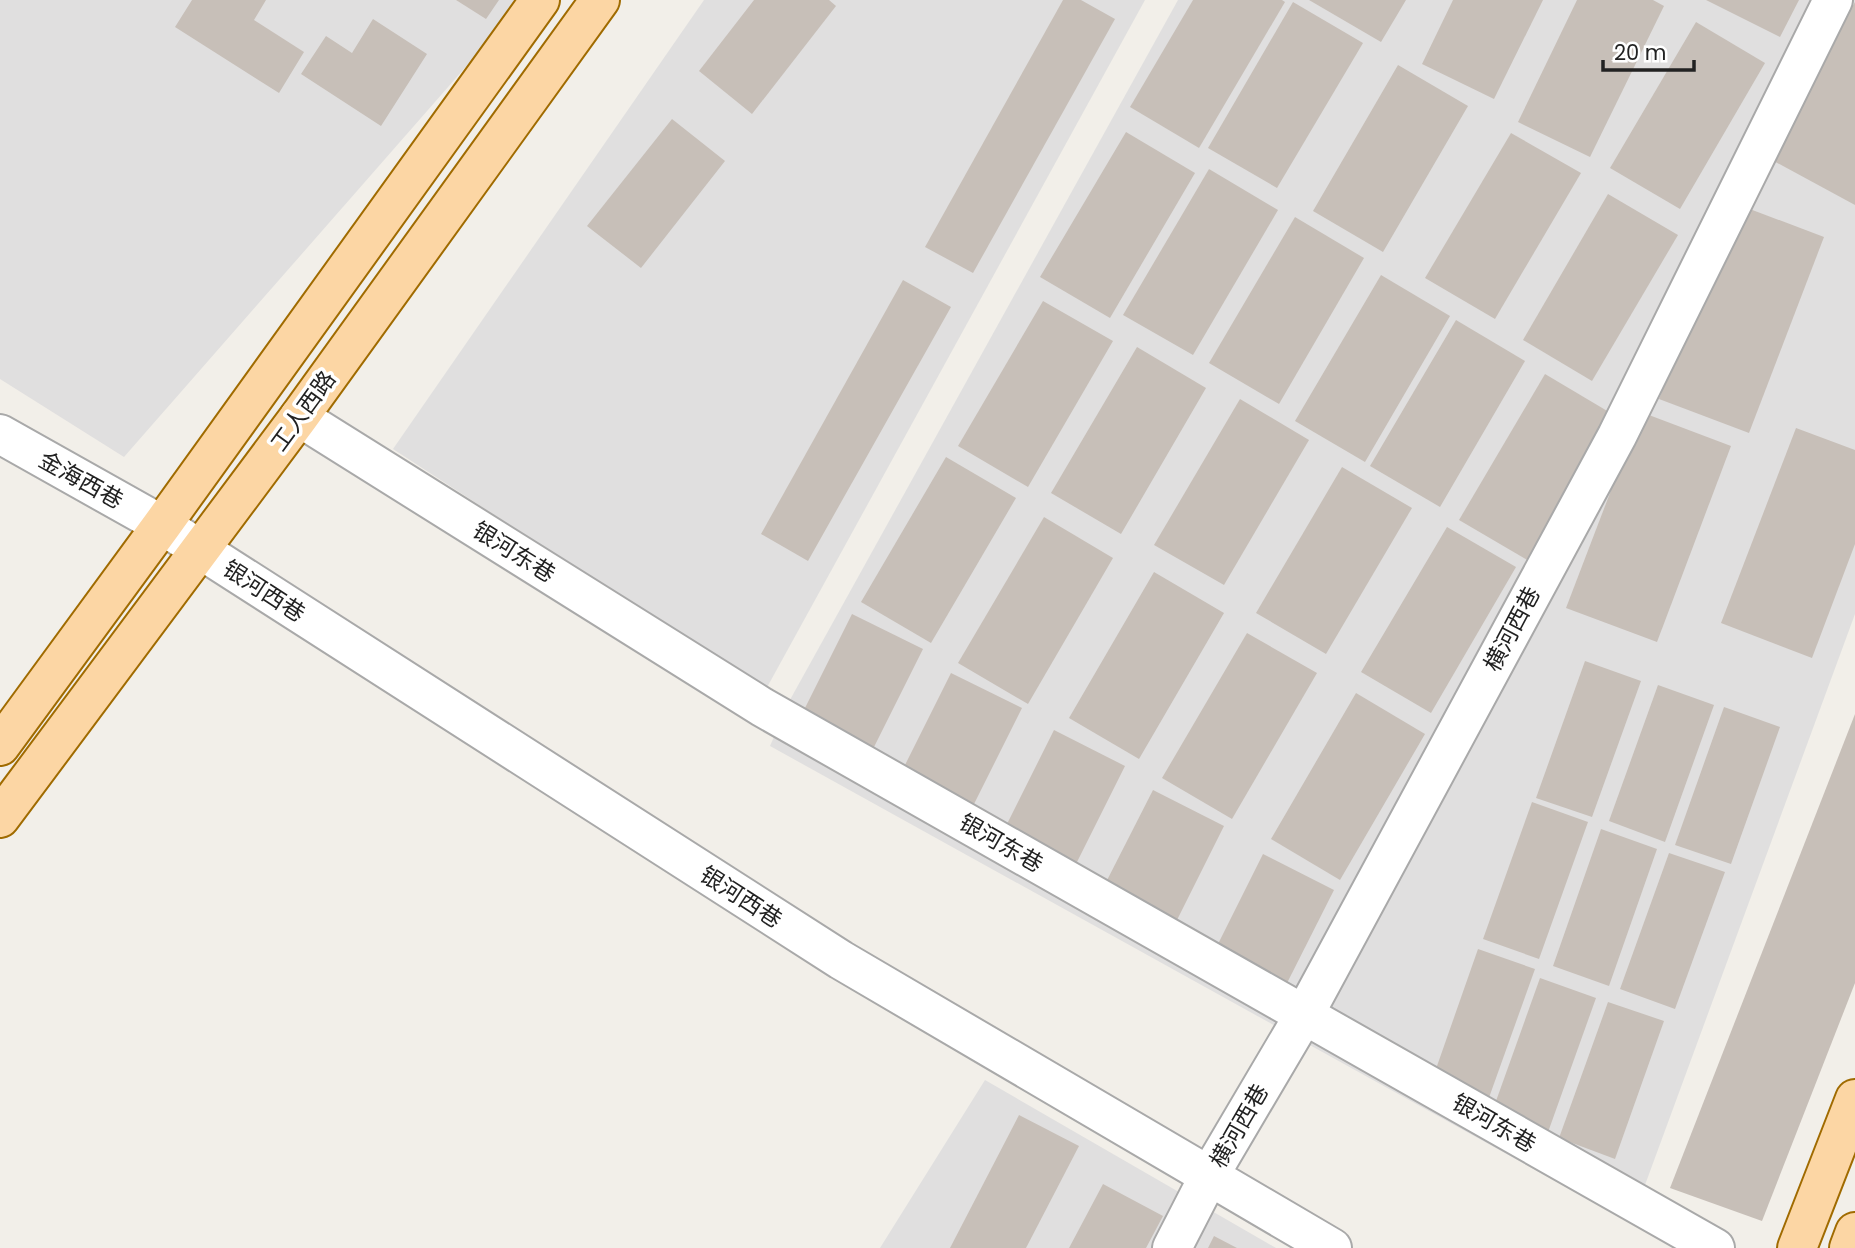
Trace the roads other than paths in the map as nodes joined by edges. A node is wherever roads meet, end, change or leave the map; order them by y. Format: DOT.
graph roads {
  1 [pos="540,0"];
  2 [pos="600,0"];
  3 [pos="1833,0"];
  4 [pos="299,416"];
  5 [pos="0,434"];
  6 [pos="162,525"];
  7 [pos="199,550"];
  8 [pos="0,746"];
  9 [pos="0,818"];
  10 [pos="1304,1015"];
  11 [pos="1855,1099"];
  12 [pos="1209,1176"];
  13 [pos="1855,1232"];
  14 [pos="1172,1248"];
  15 [pos="1332,1248"];
  16 [pos="1715,1248"];
  17 [pos="1797,1248"];
  18 [pos="1849,1248"];
  1 -- 6 [label="main road, 工人西路"];
  2 -- 4 [label="main road, 工人西路"];
  3 -- 10 [label="street, 横河西巷"];
  4 -- 7 [label="main road, 工人西路"];
  4 -- 10 [label="street, 银河东巷"];
  5 -- 6 [label="street, 金海西巷"];
  6 -- 7 [label="street, 银河西巷"];
  6 -- 8 [label="main road, 工人西路"];
  7 -- 9 [label="main road, 工人西路"];
  7 -- 12 [label="street, 银河西巷"];
  10 -- 12 [label="street, 横河西巷"];
  10 -- 16 [label="street, 银河东巷"];
  11 -- 17 [label="main road"];
  12 -- 14 [label="street, 横河西巷"];
  12 -- 15 [label="street, 银河西巷"];
  13 -- 18 [label="main road"];
}
